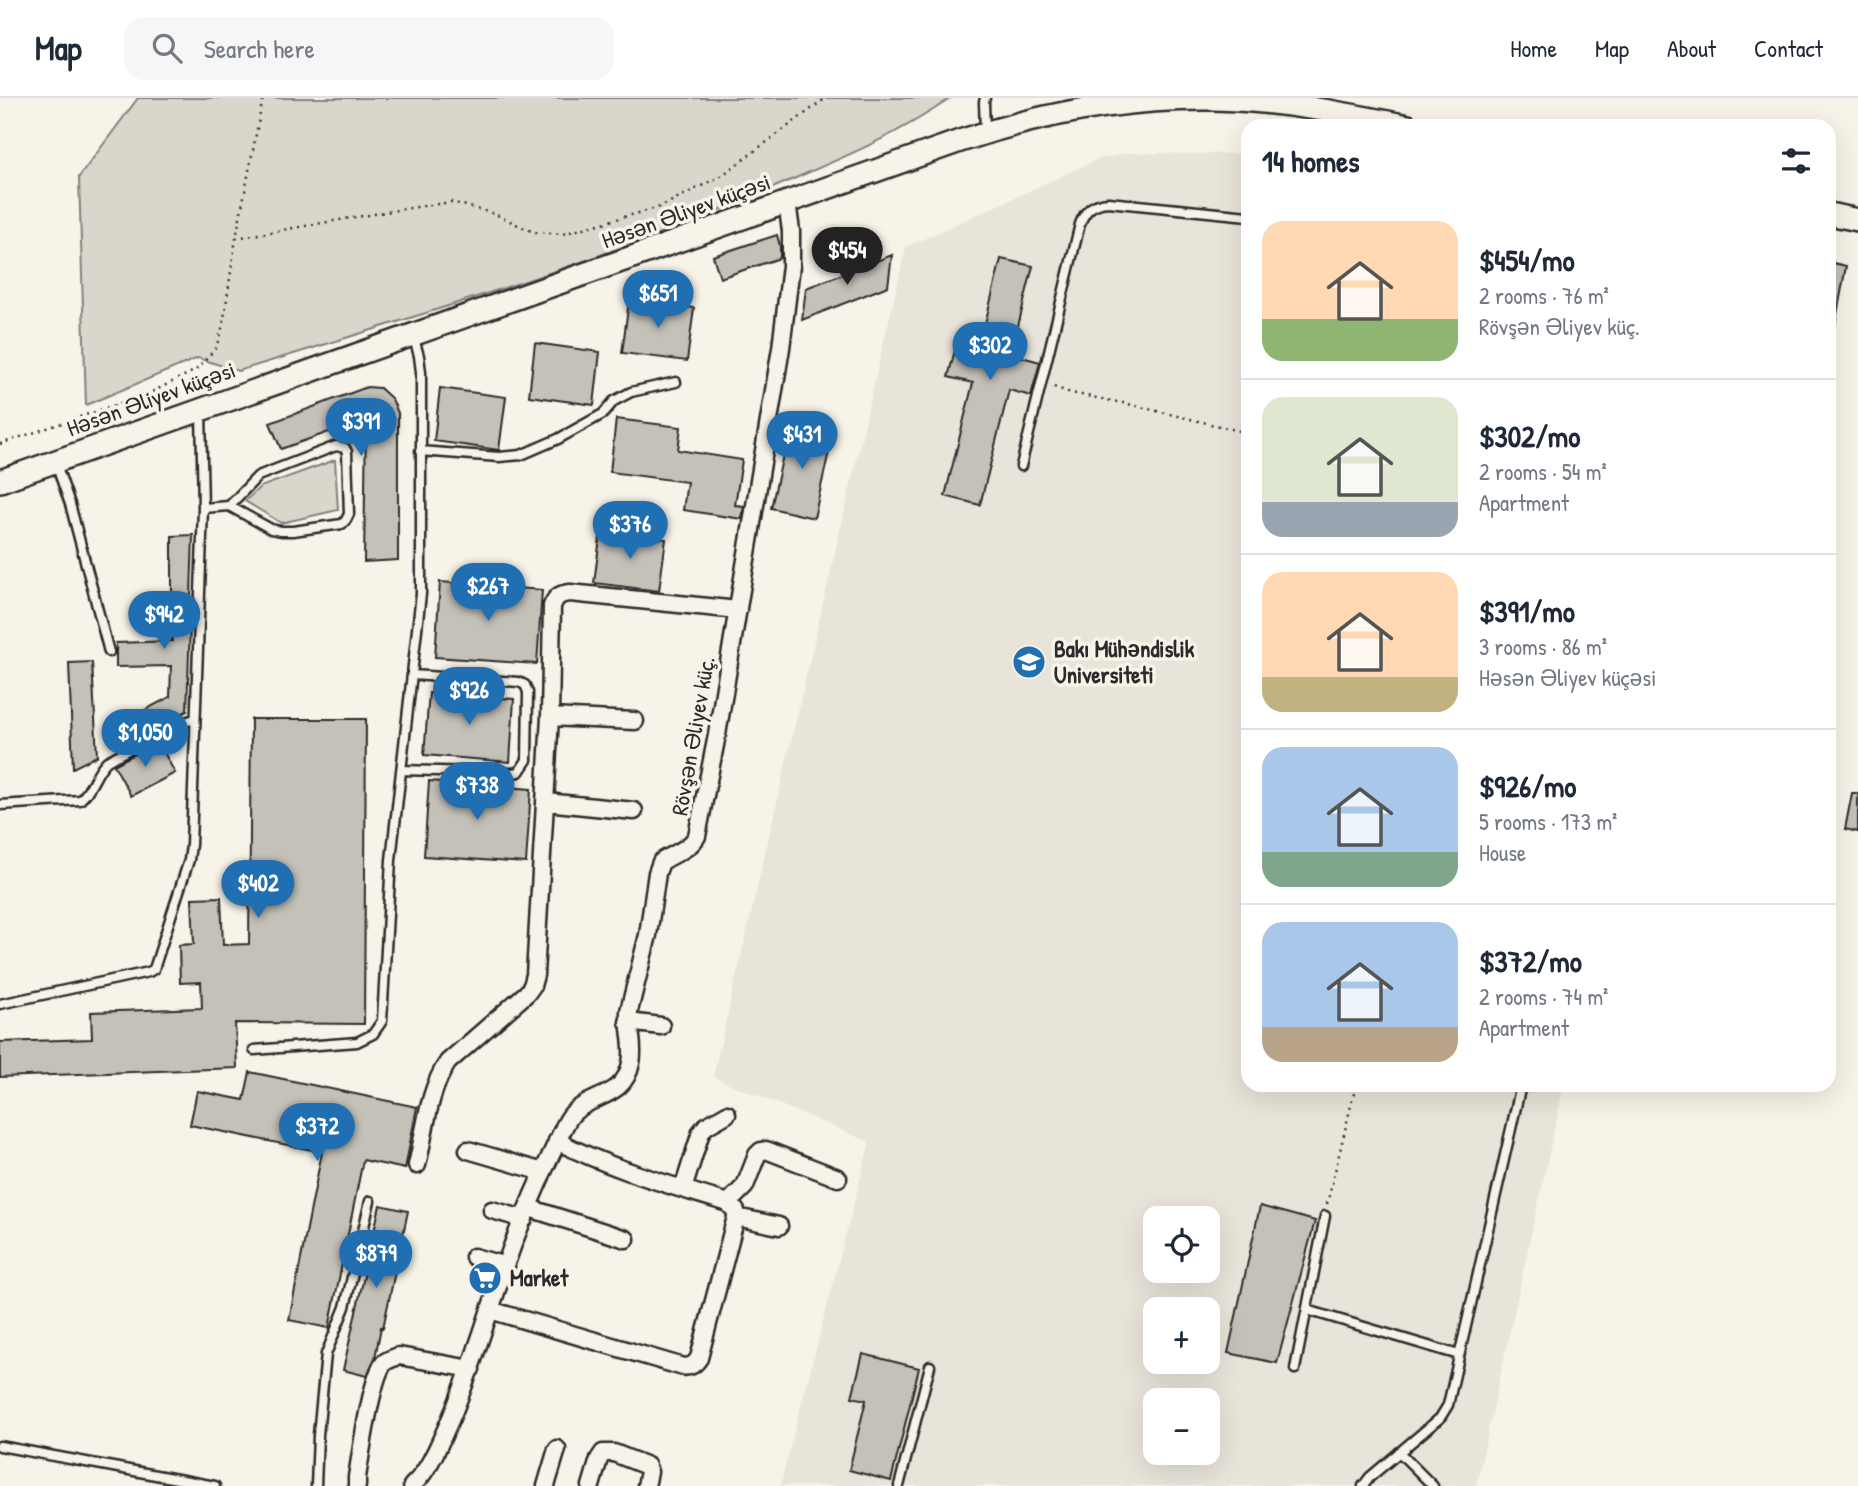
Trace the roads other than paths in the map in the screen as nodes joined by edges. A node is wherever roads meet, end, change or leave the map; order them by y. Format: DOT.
graph roads {
  1 [pos="985,98"];
  2 [pos="1371,119"];
  3 [pos="985,132"];
  4 [pos="787,202"];
  5 [pos="1241,215"];
  6 [pos="1836,215"];
  7 [pos="1858,220"];
  8 [pos="413,335"];
  9 [pos="676,382"];
  10 [pos="200,409"];
  11 [pos="421,451"];
  12 [pos="55,461"];
  13 [pos="1021,466"];
  14 [pos="0,481"];
  15 [pos="229,506"];
  16 [pos="203,508"];
  17 [pos="738,610"];
  18 [pos="109,652"];
  19 [pos="412,675"];
  20 [pos="550,717"];
  21 [pos="195,719"];
  22 [pos="635,720"];
  23 [pos="401,770"];
  24 [pos="546,802"];
  25 [pos="0,805"];
  26 [pos="634,811"];
  27 [pos="0,1004"];
  28 [pos="628,1022"];
  29 [pos="661,1026"];
  30 [pos="254,1050"];
  31 [pos="1519,1092"];
  32 [pos="727,1114"];
  33 [pos="558,1141"];
  34 [pos="468,1150"];
  35 [pos="417,1166"];
  36 [pos="543,1172"];
  37 [pos="838,1178"];
  38 [pos="683,1189"];
  39 [pos="370,1201"];
  40 [pos="492,1210"];
  41 [pos="732,1210"];
  42 [pos="527,1214"];
  43 [pos="1325,1216"];
  44 [pos="779,1226"];
  45 [pos="626,1239"];
  46 [pos="474,1257"];
  47 [pos="506,1266"];
  48 [pos="490,1310"];
  49 [pos="1307,1310"];
  50 [pos="1459,1355"];
  51 [pos="930,1366"];
  52 [pos="471,1369"];
  53 [pos="1295,1369"];
  54 [pos="0,1446"];
  55 [pos="557,1450"];
  56 [pos="1399,1452"];
  57 [pos="215,1486"];
  58 [pos="316,1486"];
  59 [pos="357,1486"];
  60 [pos="412,1486"];
  61 [pos="546,1486"];
  62 [pos="591,1486"];
  63 [pos="646,1486"];
  64 [pos="899,1486"];
  65 [pos="1363,1486"];
  66 [pos="1433,1486"];
  1 -- 3 [label="lane"];
  2 -- 3 [label="main road, Həsən Əliyev küçəsi"];
  3 -- 4 [label="main road, Həsən Əliyev küçəsi"];
  4 -- 8 [label="main road, Həsən Əliyev küçəsi"];
  4 -- 17 [label="street, Rövşən Əliyev küç."];
  5 -- 13 [label="lane"];
  6 -- 7 [label="main road"];
  8 -- 10 [label="main road, Həsən Əliyev küçəsi"];
  8 -- 11 [label="lane"];
  9 -- 11 [label="lane"];
  10 -- 12 [label="main road, Həsən Əliyev küçəsi"];
  10 -- 16 [label="lane"];
  11 -- 19 [label="lane"];
  12 -- 14 [label="main road, Həsən Əliyev küçəsi"];
  12 -- 18 [label="lane"];
  15 -- 15 [label="lane"];
  15 -- 16 [label="lane"];
  16 -- 21 [label="lane"];
  17 -- 20 [label="street"];
  17 -- 28 [label="street, Rövşən Əliyev küç."];
  19 -- 23 [label="lane"];
  19 -- 23 [label="lane"];
  20 -- 22 [label="street"];
  20 -- 24 [label="street"];
  21 -- 25 [label="lane"];
  21 -- 27 [label="lane"];
  23 -- 30 [label="lane"];
  24 -- 26 [label="street"];
  24 -- 35 [label="street"];
  28 -- 29 [label="street"];
  28 -- 33 [label="street, Rövşən Əliyev küç."];
  31 -- 50 [label="lane"];
  32 -- 38 [label="street"];
  33 -- 36 [label="street, Rövşən Əliyev küç."];
  33 -- 38 [label="street"];
  34 -- 36 [label="street"];
  36 -- 42 [label="street, Rövşən Əliyev küç."];
  37 -- 41 [label="street"];
  38 -- 41 [label="street"];
  39 -- 58 [label="lane"];
  40 -- 42 [label="street"];
  41 -- 44 [label="street"];
  41 -- 48 [label="street"];
  42 -- 45 [label="street"];
  42 -- 47 [label="street, Rövşən Əliyev küç."];
  43 -- 49 [label="lane"];
  46 -- 47 [label="street"];
  47 -- 48 [label="street, Rövşən Əliyev küç."];
  48 -- 52 [label="street, Rövşən Əliyev küç."];
  49 -- 50 [label="lane"];
  49 -- 53 [label="lane"];
  50 -- 56 [label="lane"];
  51 -- 64 [label="lane"];
  52 -- 59 [label="street"];
  52 -- 60 [label="street, Rövşən Əliyev küç."];
  54 -- 57 [label="lane"];
  55 -- 61 [label="street"];
  56 -- 65 [label="lane"];
  56 -- 66 [label="lane"];
  62 -- 63 [label="street"];
}
